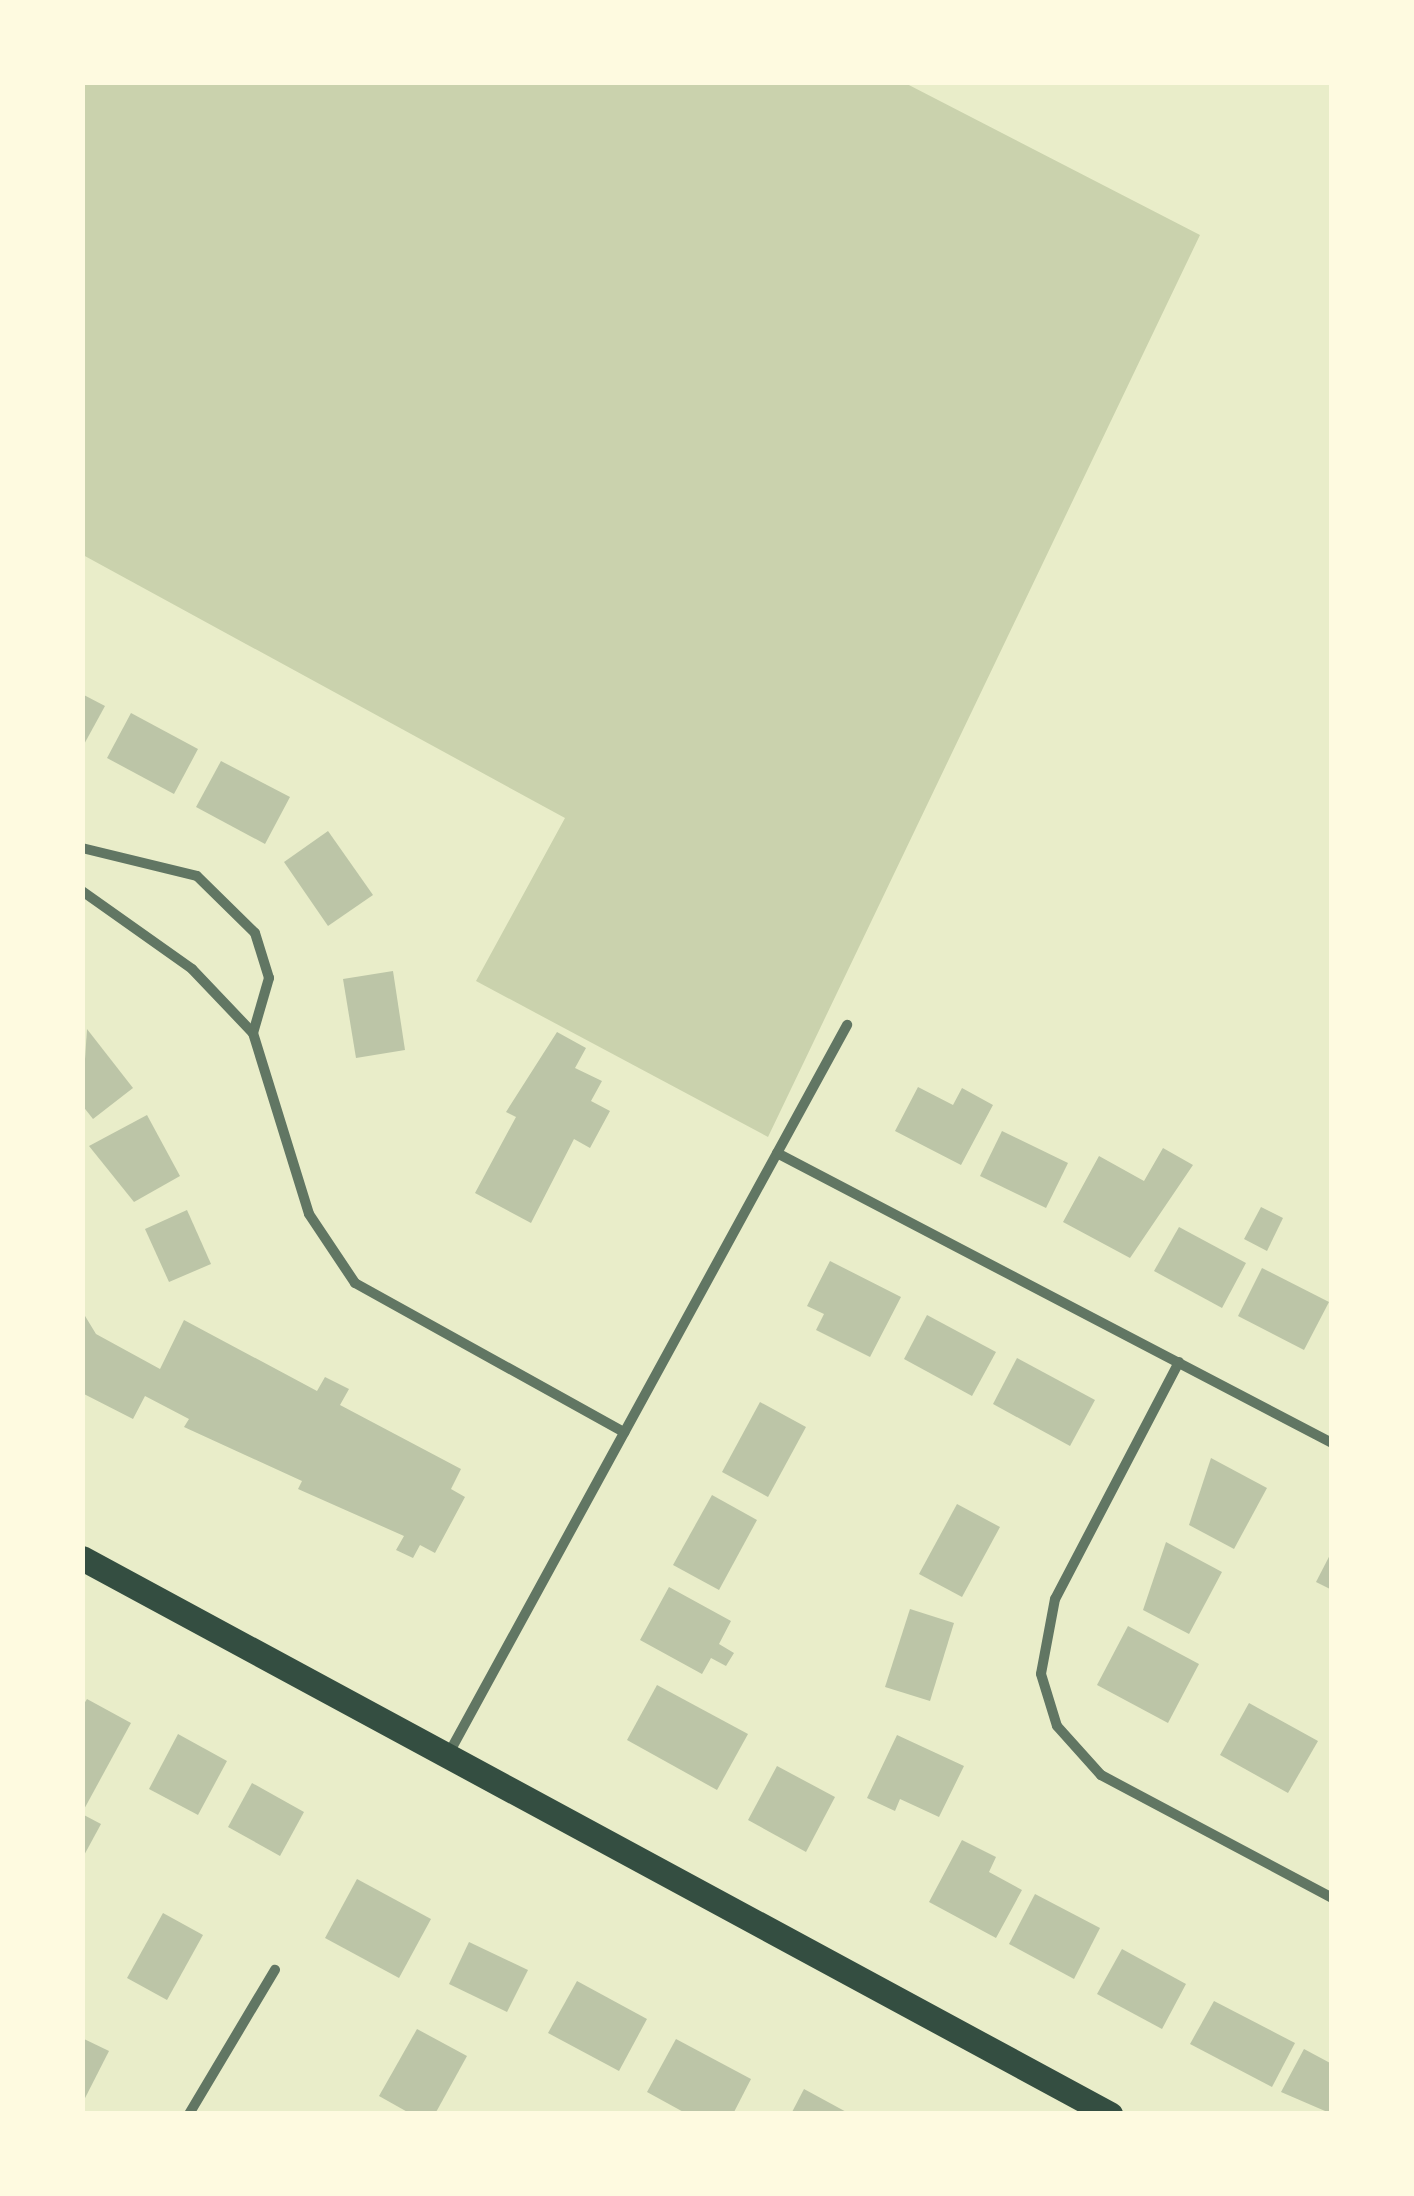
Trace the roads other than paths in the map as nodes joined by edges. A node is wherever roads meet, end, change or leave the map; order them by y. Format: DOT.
graph roads {
  1 [pos="82,848"];
  2 [pos="82,892"];
  3 [pos="847,1025"];
  4 [pos="253,1033"];
  5 [pos="777,1153"];
  6 [pos="1179,1362"];
  7 [pos="624,1432"];
  8 [pos="1332,1442"];
  9 [pos="82,1558"];
  10 [pos="449,1753"];
  11 [pos="1332,1898"];
  12 [pos="275,1970"];
  13 [pos="189,2114"];
  14 [pos="1110,2114"];
  1 -- 4 [label="street"];
  2 -- 4 [label="street"];
  3 -- 5 [label="street"];
  4 -- 7 [label="street"];
  5 -- 6 [label="street"];
  5 -- 7 [label="street"];
  6 -- 8 [label="street"];
  6 -- 11 [label="street"];
  7 -- 10 [label="street"];
  9 -- 10 [label="main road"];
  10 -- 14 [label="main road"];
  12 -- 13 [label="street"];
}
